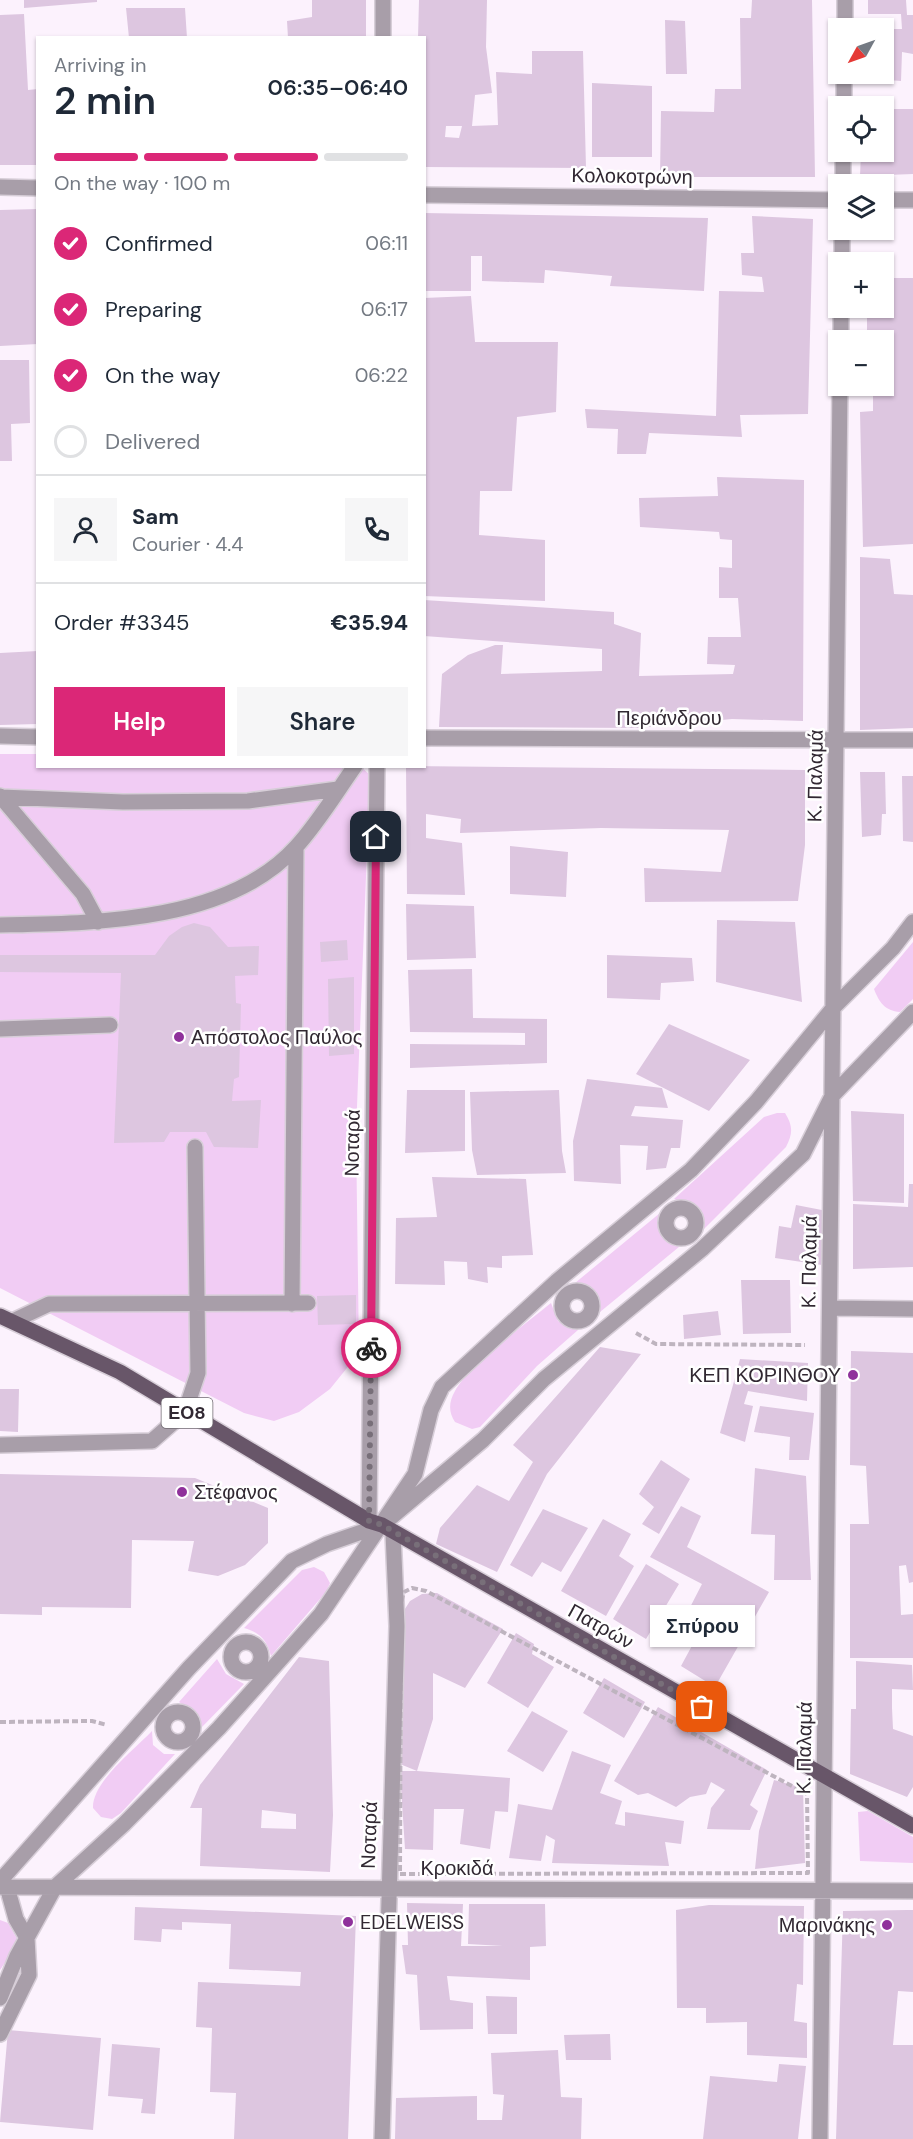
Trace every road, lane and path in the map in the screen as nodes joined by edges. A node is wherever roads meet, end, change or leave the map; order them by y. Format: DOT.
graph roads {
  1 [pos="383,0"];
  2 [pos="845,0"];
  3 [pos="844,18"];
  4 [pos="383,36"];
  5 [pos="0,187"];
  6 [pos="36,188"];
  7 [pos="426,195"];
  8 [pos="828,200"];
  9 [pos="894,200"];
  10 [pos="913,200"];
  11 [pos="840,396"];
  12 [pos="0,736"];
  13 [pos="36,737"];
  14 [pos="426,738"];
  15 [pos="837,740"];
  16 [pos="913,740"];
  17 [pos="354,768"];
  18 [pos="377,768"];
  19 [pos="338,789"];
  20 [pos="0,796"];
  21 [pos="296,848"];
  22 [pos="98,922"];
  23 [pos="913,922"];
  24 [pos="0,925"];
  25 [pos="834,1007"];
  26 [pos="913,1012"];
  27 [pos="110,1025"];
  28 [pos="0,1029"];
  29 [pos="832,1095"];
  30 [pos="195,1147"];
  31 [pos="659,1197"];
  32 [pos="671,1211"];
  33 [pos="690,1234"];
  34 [pos="702,1249"];
  35 [pos="557,1281"];
  36 [pos="567,1294"];
  37 [pos="197,1305"];
  38 [pos="830,1308"];
  39 [pos="913,1308"];
  40 [pos="619,1317"];
  41 [pos="7,1318"];
  42 [pos="585,1319"];
  43 [pos="597,1334"];
  44 [pos="830,1346"];
  45 [pos="185,1412"];
  46 [pos="0,1445"];
  47 [pos="382,1526"];
  48 [pos="225,1631"];
  49 [pos="236,1645"];
  50 [pos="262,1671"];
  51 [pos="156,1704"];
  52 [pos="168,1715"];
  53 [pos="0,1722"];
  54 [pos="125,1738"];
  55 [pos="195,1742"];
  56 [pos="826,1777"];
  57 [pos="807,1794"];
  58 [pos="913,1826"];
  59 [pos="2,1885"];
  60 [pos="55,1887"];
  61 [pos="388,1889"];
  62 [pos="824,1890"];
  63 [pos="913,1891"];
  64 [pos="27,1938"];
  65 [pos="0,1998"];
  66 [pos="0,2034"];
  67 [pos="382,2139"];
  68 [pos="820,2139"];
  1 -- 4 [label="street"];
  2 -- 3 [label="street"];
  5 -- 6 [label="street"];
  7 -- 8 [label="street, Κολοκοτρώνη"];
  9 -- 10 [label="street"];
  11 -- 15 [label="street, Κ. Παλαμά"];
  12 -- 13 [label="street"];
  14 -- 15 [label="street, Περιάνδρου"];
  15 -- 16 [label="street, Περιάνδρου"];
  15 -- 25 [label="street, Κ. Παλαμά"];
  17 -- 19 [label="street"];
  18 -- 47 [label="street, Νοταρά"];
  19 -- 20 [label="street"];
  19 -- 21 [label="street"];
  20 -- 22 [label="street"];
  21 -- 22 [label="street"];
  21 -- 37 [label="street"];
  22 -- 24 [label="street"];
  23 -- 25 [label="street"];
  25 -- 29 [label="street, Κ. Παλαμά"];
  25 -- 31 [label="street"];
  26 -- 29 [label="street"];
  27 -- 28 [label="street"];
  29 -- 34 [label="street"];
  29 -- 38 [label="street, Κ. Παλαμά"];
  30 -- 37 [label="street"];
  31 -- 32 [label="street"];
  31 -- 35 [label="street"];
  32 -- 33 [label="street"];
  32 -- 33 [label="street"];
  33 -- 34 [label="street"];
  34 -- 40 [label="street"];
  35 -- 36 [label="street"];
  35 -- 47 [label="street"];
  36 -- 42 [label="street"];
  36 -- 42 [label="street"];
  37 -- 41 [label="street"];
  37 -- 45 [label="street"];
  38 -- 39 [label="street"];
  38 -- 44 [label="street, Κ. Παλαμά"];
  40 -- 43 [label="street"];
  40 -- 44 [label="path"];
  41 -- 45 [label="main road, ΕΟ8"];
  42 -- 43 [label="street"];
  43 -- 47 [label="street"];
  44 -- 56 [label="street, Κ. Παλαμά"];
  45 -- 46 [label="street"];
  45 -- 47 [label="main road, ΕΟ8"];
  47 -- 48 [label="street"];
  47 -- 50 [label="street"];
  47 -- 56 [label="main road, Πατρών / ΕΟ8"];
  47 -- 61 [label="street, Νοταρά"];
  48 -- 49 [label="street"];
  48 -- 51 [label="street"];
  49 -- 50 [label="street"];
  49 -- 50 [label="street"];
  50 -- 55 [label="street"];
  51 -- 52 [label="street"];
  51 -- 54 [label="street"];
  52 -- 55 [label="street"];
  52 -- 55 [label="street"];
  53 -- 54 [label="path"];
  54 -- 59 [label="street"];
  55 -- 60 [label="street"];
  56 -- 58 [label="main road, Πατρών / ΕΟ8"];
  56 -- 62 [label="street, Κ. Παλαμά"];
  57 -- 57 [label="path"];
  59 -- 60 [label="street, Κροκιδά"];
  59 -- 64 [label="street"];
  60 -- 61 [label="street, Κροκιδά"];
  60 -- 64 [label="street"];
  61 -- 62 [label="street, Κροκιδά"];
  61 -- 67 [label="street, Νοταρά"];
  62 -- 63 [label="street, Κροκιδά"];
  62 -- 68 [label="street, Κ. Παλαμά"];
  64 -- 65 [label="street"];
  64 -- 66 [label="street"];
}
